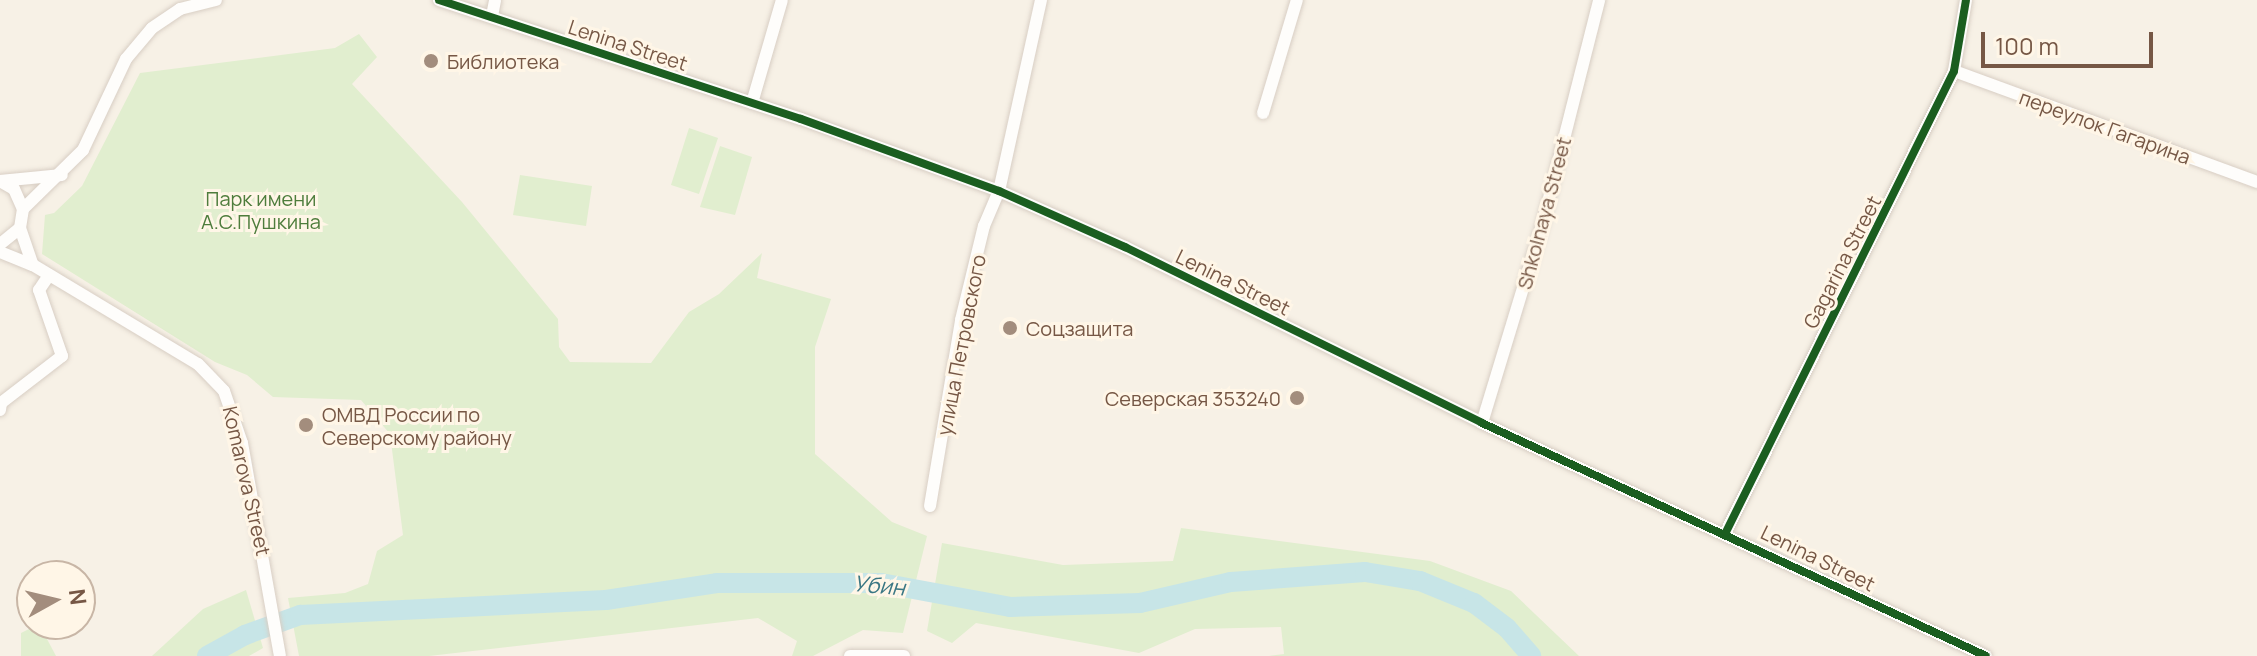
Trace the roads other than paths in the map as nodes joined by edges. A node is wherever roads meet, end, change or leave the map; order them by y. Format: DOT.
graph roads {
  1 [pos="216,0"];
  2 [pos="439,0"];
  3 [pos="495,0"];
  4 [pos="782,0"];
  5 [pos="1041,0"];
  6 [pos="1297,0"];
  7 [pos="1599,0"];
  8 [pos="1966,0"];
  9 [pos="178,4"];
  10 [pos="492,16"];
  11 [pos="1954,71"];
  12 [pos="752,103"];
  13 [pos="1263,113"];
  14 [pos="62,175"];
  15 [pos="0,181"];
  16 [pos="2257,182"];
  17 [pos="999,191"];
  18 [pos="23,209"];
  19 [pos="20,228"];
  20 [pos="0,244"];
  21 [pos="0,252"];
  22 [pos="33,265"];
  23 [pos="49,275"];
  24 [pos="0,410"];
  25 [pos="1482,423"];
  26 [pos="930,506"];
  27 [pos="1726,532"];
  28 [pos="1964,652"];
  29 [pos="280,656"];
  30 [pos="850,656"];
  31 [pos="904,656"];
  32 [pos="1986,656"];
  1 -- 9 [label="street"];
  2 -- 10 [label="street, Lenina Street"];
  3 -- 10 [label="street"];
  4 -- 12 [label="street"];
  5 -- 17 [label="street, улица Петровского"];
  6 -- 13 [label="street"];
  7 -- 25 [label="street, Shkolnaya Street"];
  8 -- 11 [label="street, Gagarina Street"];
  9 -- 14 [label="street"];
  10 -- 12 [label="street, Lenina Street"];
  11 -- 16 [label="street, переулок Гагарина"];
  11 -- 27 [label="street, Gagarina Street"];
  12 -- 17 [label="street, Lenina Street"];
  14 -- 15 [label="street"];
  14 -- 18 [label="street"];
  15 -- 18 [label="street"];
  17 -- 25 [label="street, Lenina Street"];
  17 -- 26 [label="street, улица Петровского"];
  18 -- 19 [label="street"];
  19 -- 20 [label="street"];
  19 -- 22 [label="street"];
  21 -- 22 [label="street, Komarova Street"];
  22 -- 23 [label="street, Komarova Street"];
  23 -- 24 [label="street"];
  23 -- 29 [label="street, Komarova Street"];
  25 -- 27 [label="street, Lenina Street"];
  27 -- 28 [label="street, Lenina Street"];
  28 -- 32 [label="street, Lenina Street"];
  30 -- 31 [label="street"];
}
